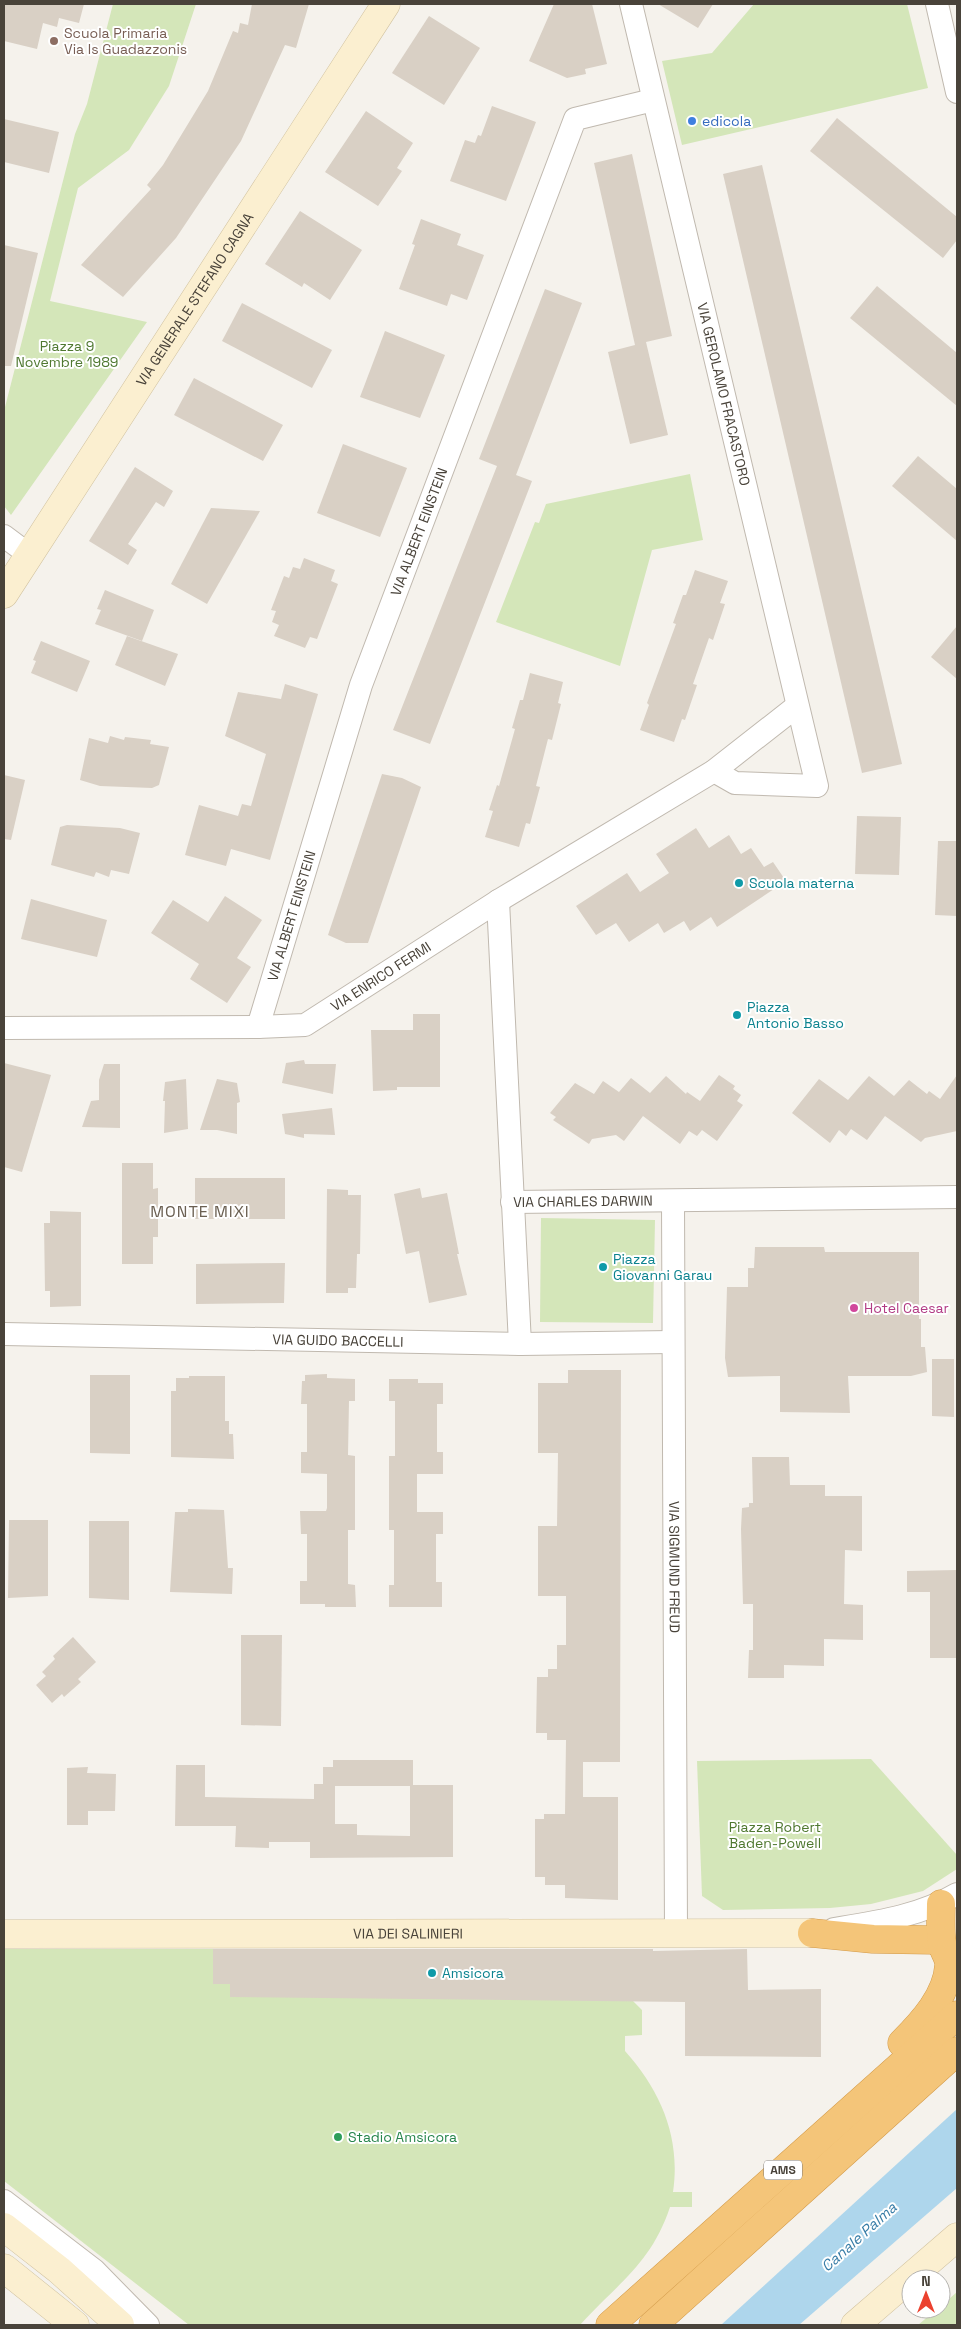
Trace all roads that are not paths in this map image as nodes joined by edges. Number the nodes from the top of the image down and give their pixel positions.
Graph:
1 (386, 4) edge
2 (630, 4) edge
3 (937, 4) edge
4 (957, 92) edge
5 (653, 100) junction
6 (4, 536) edge
7 (28, 554) junction
8 (4, 594) edge
9 (796, 706) junction
10 (714, 771) junction
11 (498, 901) junction
12 (258, 1027) junction
13 (4, 1028) edge
14 (957, 1197) edge
15 (673, 1201) junction
16 (512, 1202) junction
17 (4, 1334) edge
18 (673, 1342) junction
19 (520, 1344) junction
20 (949, 1899) edge
21 (676, 1932) junction
22 (812, 1933) junction
23 (4, 1934) edge
24 (942, 1944) junction
25 (957, 2015) edge
26 (957, 2051) edge
27 (892, 2074) junction
28 (4, 2201) edge
29 (4, 2227) edge
30 (957, 2237) edge
31 (4, 2268) edge
32 (75, 2325) edge
33 (120, 2325) edge
34 (148, 2325) edge
35 (610, 2325) edge
36 (653, 2325) edge
37 (855, 2325) edge

1 - 7 street, VIA GENERALE STEFANO CAGNA
2 - 5 street, VIA GEROLAMO FRACASTORO
3 - 4 street
5 - 9 street, VIA GEROLAMO FRACASTORO
5 - 12 street, VIA ALBERT EINSTEIN
6 - 7 street
7 - 8 street, VIA GENERALE STEFANO CAGNA
9 - 10 street, VIA ENRICO FERMI
9 - 10 street, VIA GEROLAMO FRACASTORO
10 - 11 street, VIA ENRICO FERMI
11 - 12 street, VIA ENRICO FERMI
11 - 16 street, VIA CHARLES DARWIN
12 - 13 street, VIA ENRICO FERMI
14 - 15 street, VIA CHARLES DARWIN
15 - 16 street, VIA CHARLES DARWIN
15 - 18 street, VIA SIGMUND FREUD
16 - 19 street
17 - 19 street, VIA GUIDO BACCELLI
18 - 19 street, VIA GUIDO BACCELLI
18 - 21 street, VIA SIGMUND FREUD
20 - 22 street
20 - 24 highway
21 - 22 street, VIA DEI SALINIERI
21 - 23 street, VIA DEI SALINIERI
22 - 24 highway
24 - 27 highway
25 - 27 highway, AMS
26 - 36 highway
27 - 35 highway, AMS
28 - 34 street
29 - 33 street
30 - 37 street
31 - 32 street

